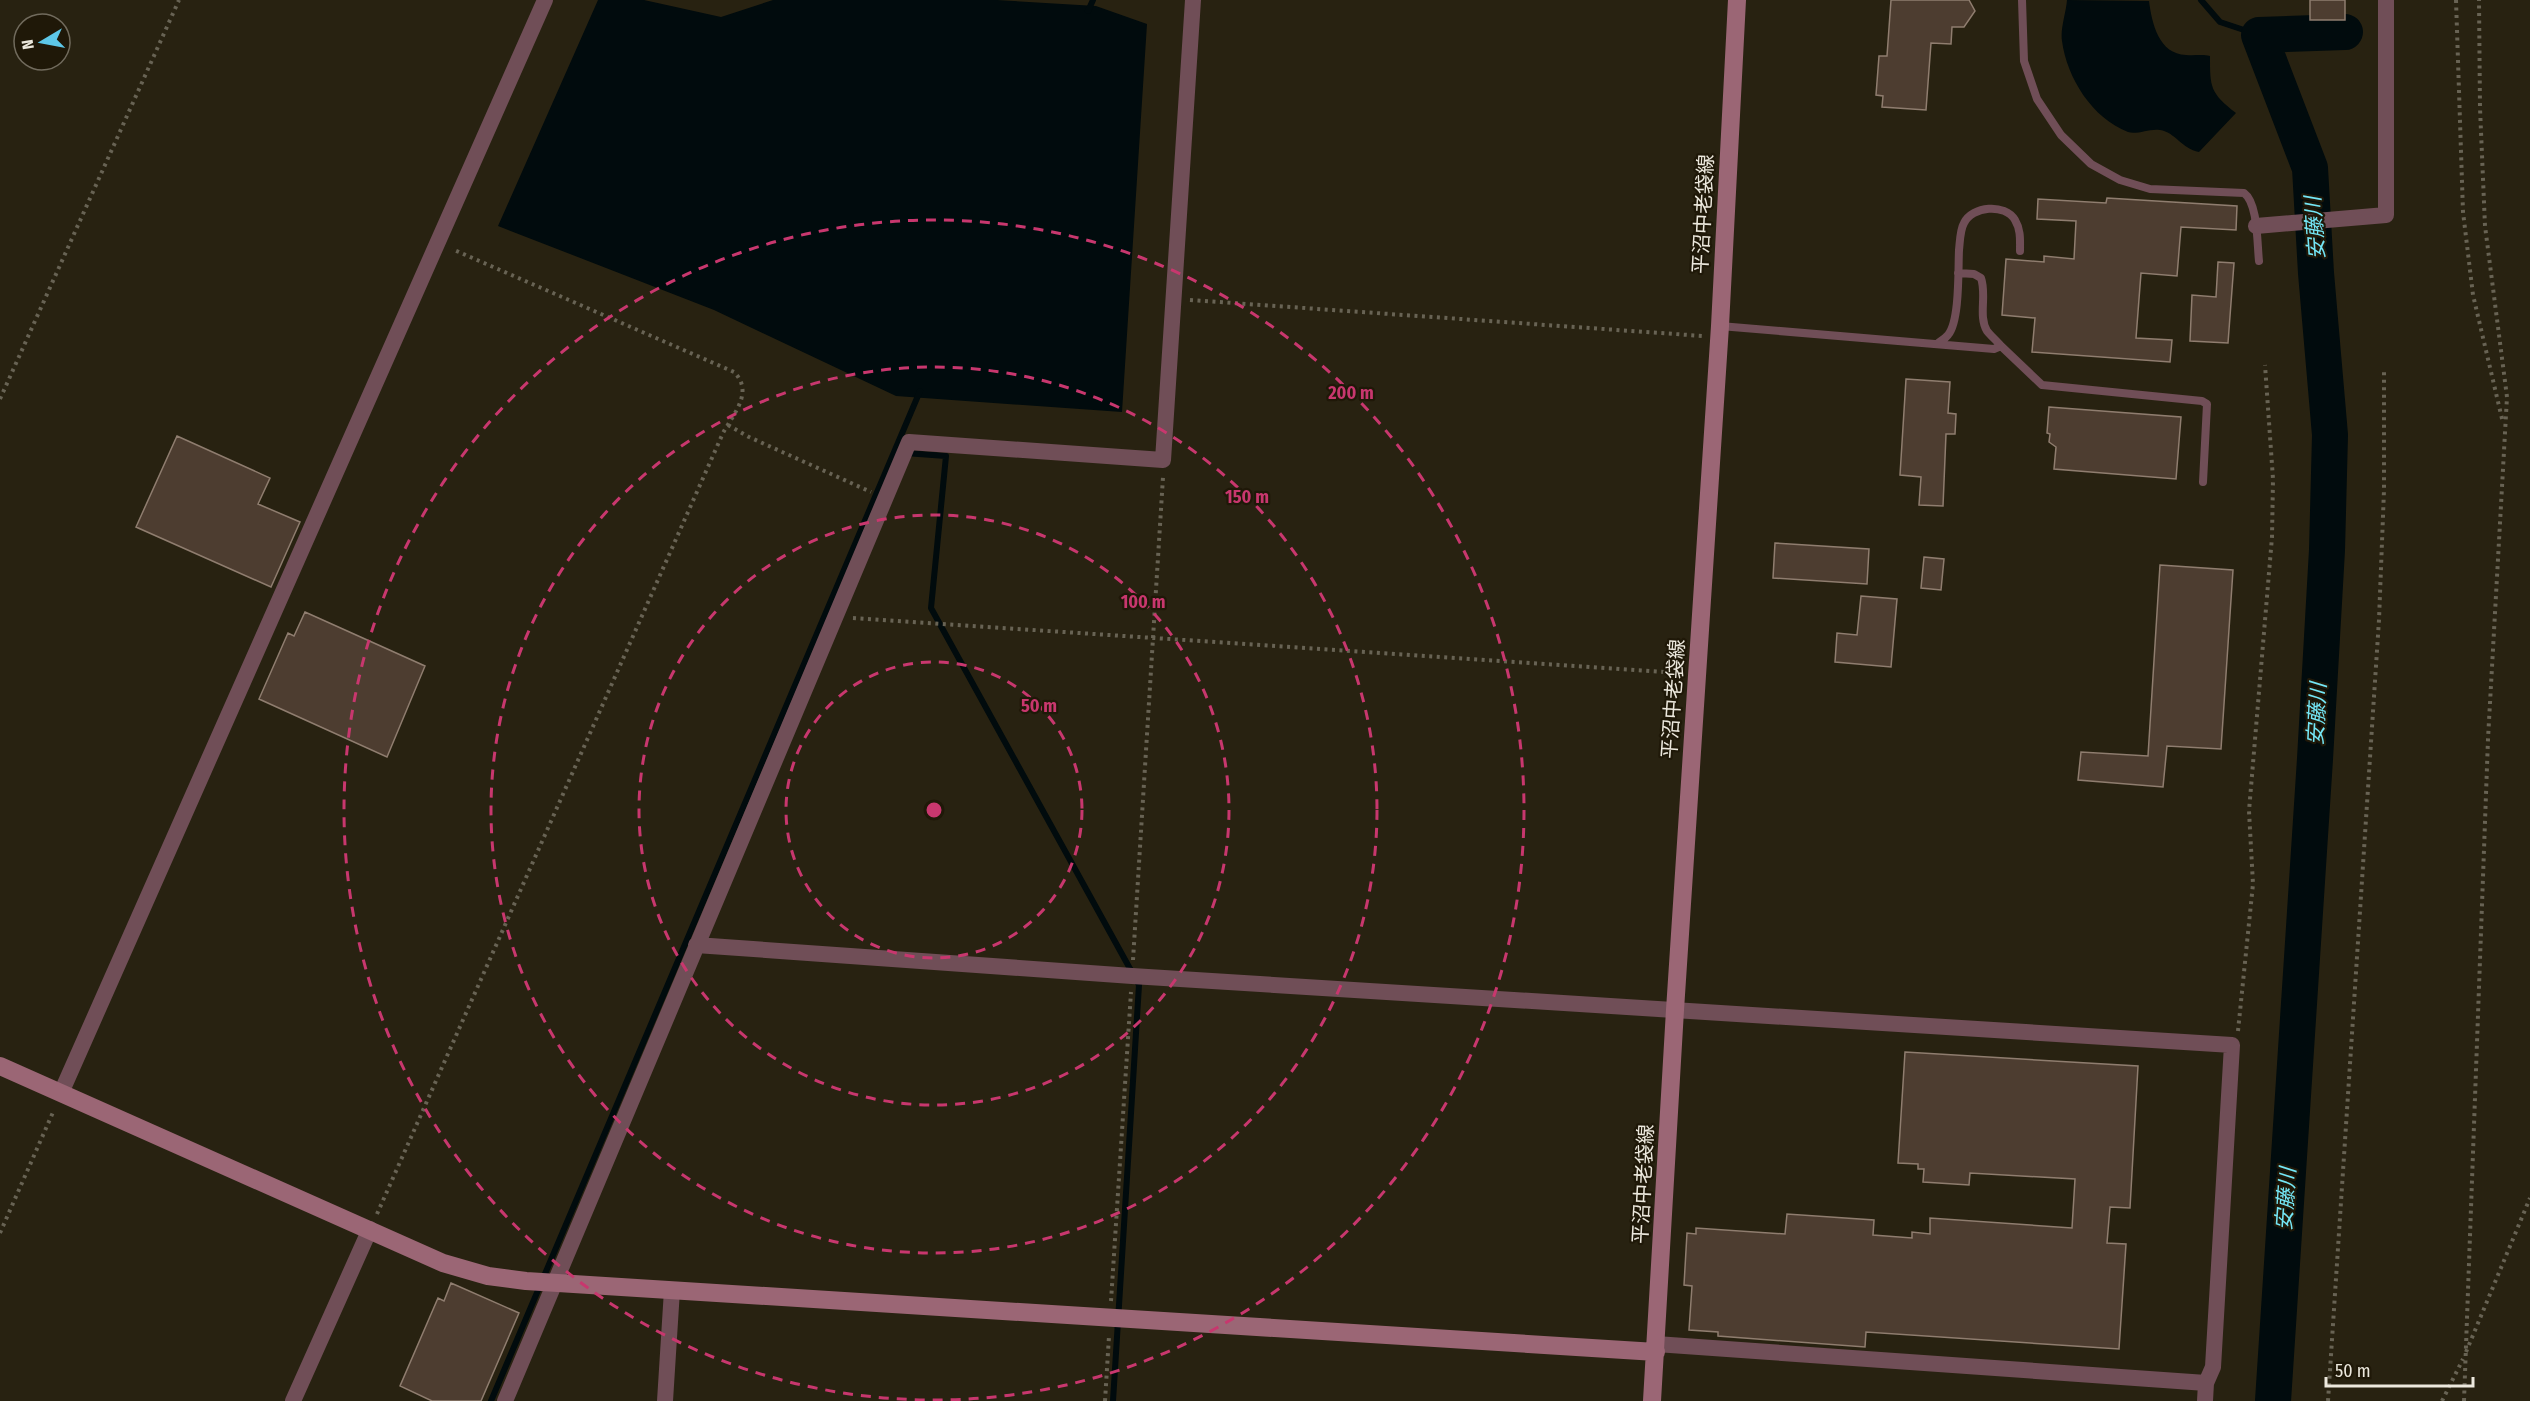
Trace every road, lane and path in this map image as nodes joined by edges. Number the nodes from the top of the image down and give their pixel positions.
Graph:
1 (179, 0) edge
2 (545, 0) edge
3 (1193, 0) edge
4 (1737, 0) edge
5 (2022, 0) edge
6 (2386, 0) edge
7 (2456, 0) edge
8 (2479, 0) edge
9 (2256, 226) junction
10 (438, 242) junction
11 (2020, 251) dead end
12 (2259, 261) dead end
13 (1958, 273) junction
14 (1174, 298) junction
15 (1719, 332) junction
16 (1937, 344) junction
17 (2001, 346) junction
18 (2265, 365) dead end
19 (2384, 370) dead end
20 (0, 399) edge
21 (728, 425) junction
22 (2505, 429) junction
23 (1163, 460) junction
24 (2203, 482) dead end
25 (885, 498) junction
26 (835, 617) junction
27 (1154, 638) junction
28 (1697, 674) junction
29 (696, 945) junction
30 (1132, 976) junction
31 (1675, 1010) junction
32 (2232, 1044) junction
33 (0, 1066) edge
34 (61, 1093) junction
35 (2530, 1198) edge
36 (370, 1229) junction
37 (0, 1233) edge
38 (556, 1283) junction
39 (672, 1290) junction
40 (1110, 1318) junction
41 (1656, 1348) junction
42 (2464, 1356) junction
43 (2206, 1383) junction
44 (293, 1401) edge
45 (505, 1401) edge
46 (665, 1401) edge
47 (1105, 1401) edge
48 (1652, 1401) edge
49 (2205, 1401) edge
50 (2328, 1401) edge
51 (2442, 1401) edge
52 (2464, 1401) edge

1 - 20 path
2 - 10 street
3 - 14 street
4 - 15 street, 平沼中老袋線
5 - 9 lane
6 - 9 street
7 - 22 path
8 - 22 path
9 - 12 lane
10 - 21 path
10 - 34 street
11 - 13 lane
13 - 16 lane
13 - 17 lane
14 - 15 path
14 - 23 street
15 - 16 lane
15 - 28 street, 平沼中老袋線
16 - 17 lane
17 - 24 lane
18 - 32 path
19 - 50 path
21 - 25 path
21 - 36 path
22 - 42 path
23 - 25 street
23 - 27 path
25 - 26 street
26 - 27 path
26 - 29 street
27 - 28 path
27 - 30 path
28 - 31 street, 平沼中老袋線
29 - 30 street
29 - 38 street
30 - 31 street
30 - 40 path
31 - 32 street
31 - 41 street, 平沼中老袋線
32 - 43 street
33 - 34 street
34 - 36 street
34 - 37 path
35 - 42 path
36 - 38 street
36 - 44 street
38 - 39 street
38 - 45 street
39 - 40 street
39 - 46 street
40 - 41 street
40 - 47 path
41 - 43 street
41 - 48 street, 平沼中老袋線
42 - 51 path
42 - 52 path
43 - 49 street

